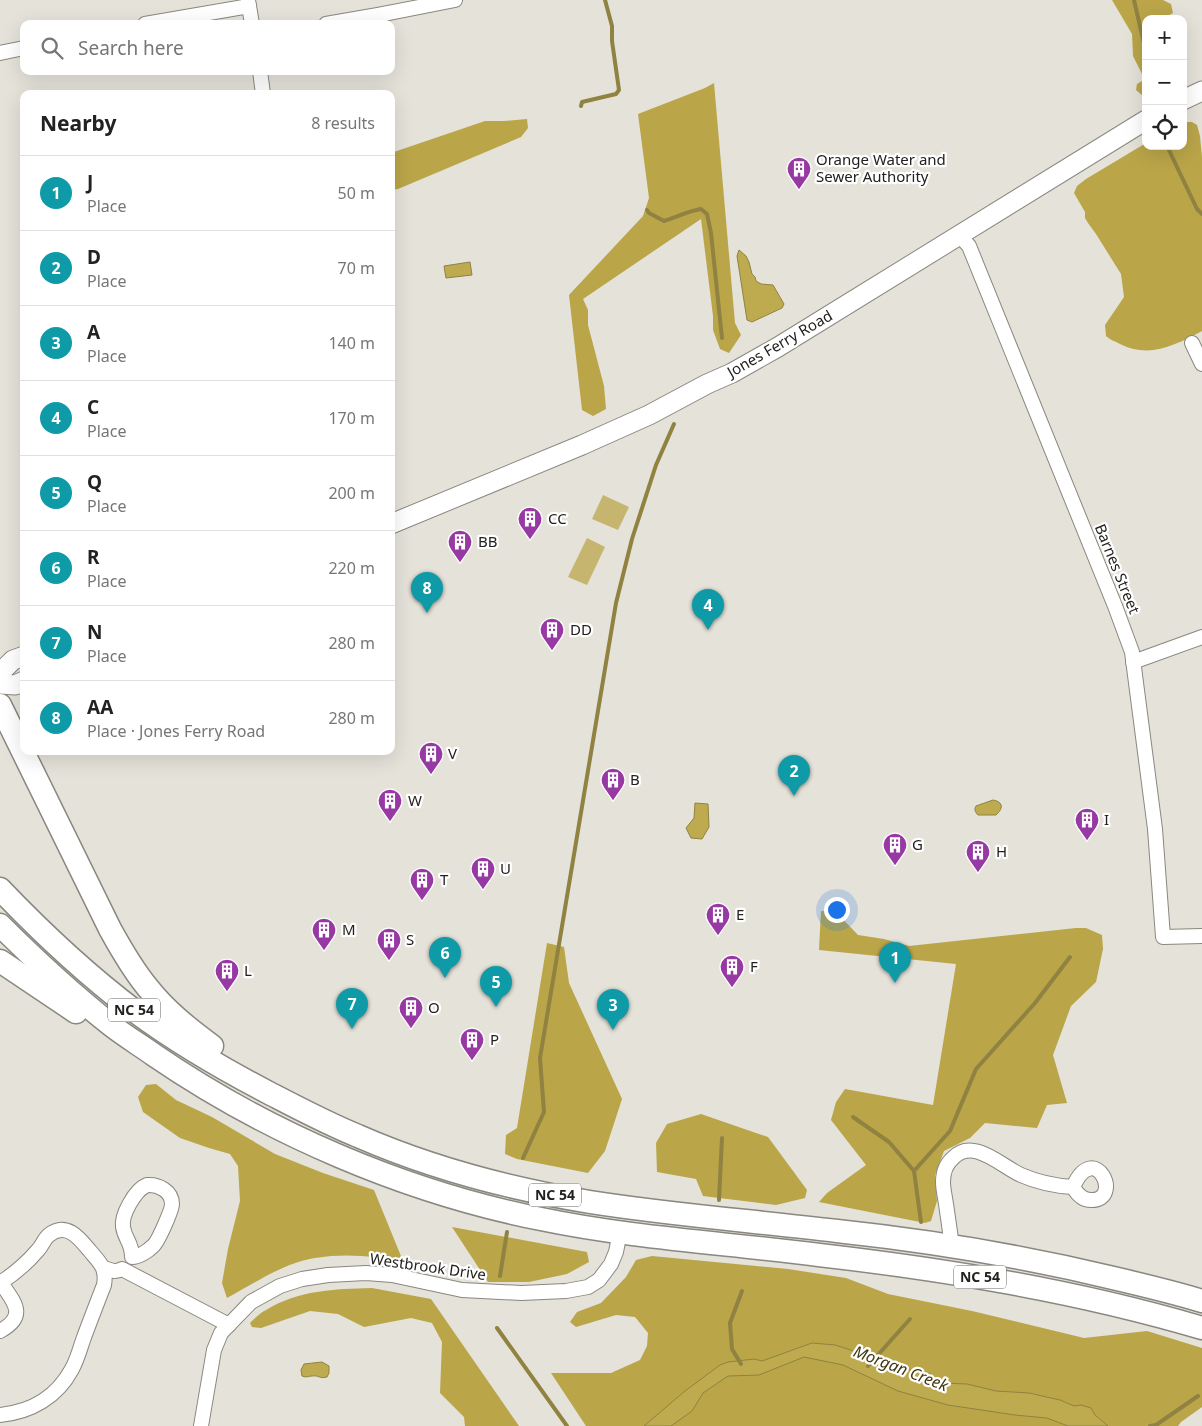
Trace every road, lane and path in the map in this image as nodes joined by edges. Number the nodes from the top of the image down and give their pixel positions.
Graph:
1 (455, 0) edge
2 (248, 3) edge
3 (165, 20) edge
4 (251, 20) edge
5 (349, 20) edge
6 (20, 49) edge
7 (0, 53) edge
8 (261, 75) edge
9 (262, 90) edge
10 (1202, 91) edge
11 (1187, 98) edge
12 (1142, 122) edge
13 (959, 235) junction
14 (1192, 342) dead end
15 (1202, 364) edge
16 (395, 522) edge
17 (1202, 637) edge
18 (20, 657) edge
19 (1133, 662) junction
20 (0, 673) edge
21 (20, 683) edge
22 (0, 684) edge
23 (0, 705) edge
24 (20, 746) edge
25 (25, 755) edge
26 (0, 889) edge
27 (0, 925) edge
28 (1202, 936) edge
29 (0, 961) edge
30 (177, 1070) junction
31 (288, 1103) junction
32 (1073, 1187) dead end
33 (630, 1207) junction
34 (698, 1216) junction
35 (540, 1219) junction
36 (620, 1232) junction
37 (952, 1246) junction
38 (132, 1257) junction
39 (104, 1268) junction
40 (122, 1269) junction
41 (0, 1283) edge
42 (1202, 1301) edge
43 (1119, 1306) junction
44 (1202, 1318) edge
45 (229, 1325) junction
46 (1202, 1328) edge
47 (0, 1331) edge
48 (0, 1415) edge
49 (201, 1426) edge

1 - 5 street
2 - 3 street
2 - 4 street
6 - 7 street
8 - 9 street
10 - 11 main road
12 - 13 main road, Jones Ferry Road
13 - 16 main road, Jones Ferry Road
13 - 19 street, Barnes Street
14 - 15 street
17 - 19 street
18 - 20 main road
19 - 28 street, Barnes Street
21 - 22 main road
23 - 24 highway
25 - 31 highway
26 - 31 highway, NC 54
27 - 30 highway, NC 54
29 - 30 highway
30 - 35 highway, NC 54
31 - 33 highway, NC 54
32 - 37 street
33 - 34 highway, NC 54
33 - 35 highway
34 - 36 highway
34 - 37 highway, NC 54
35 - 36 highway, NC 54
36 - 43 highway, NC 54
36 - 45 street, Westbrook Drive
37 - 42 highway, NC 54
38 - 38 street
38 - 40 street
39 - 40 street
39 - 41 street
39 - 48 street
40 - 45 street
41 - 47 street
43 - 44 highway
43 - 46 highway, NC 54
45 - 49 street, Westbrook Drive

